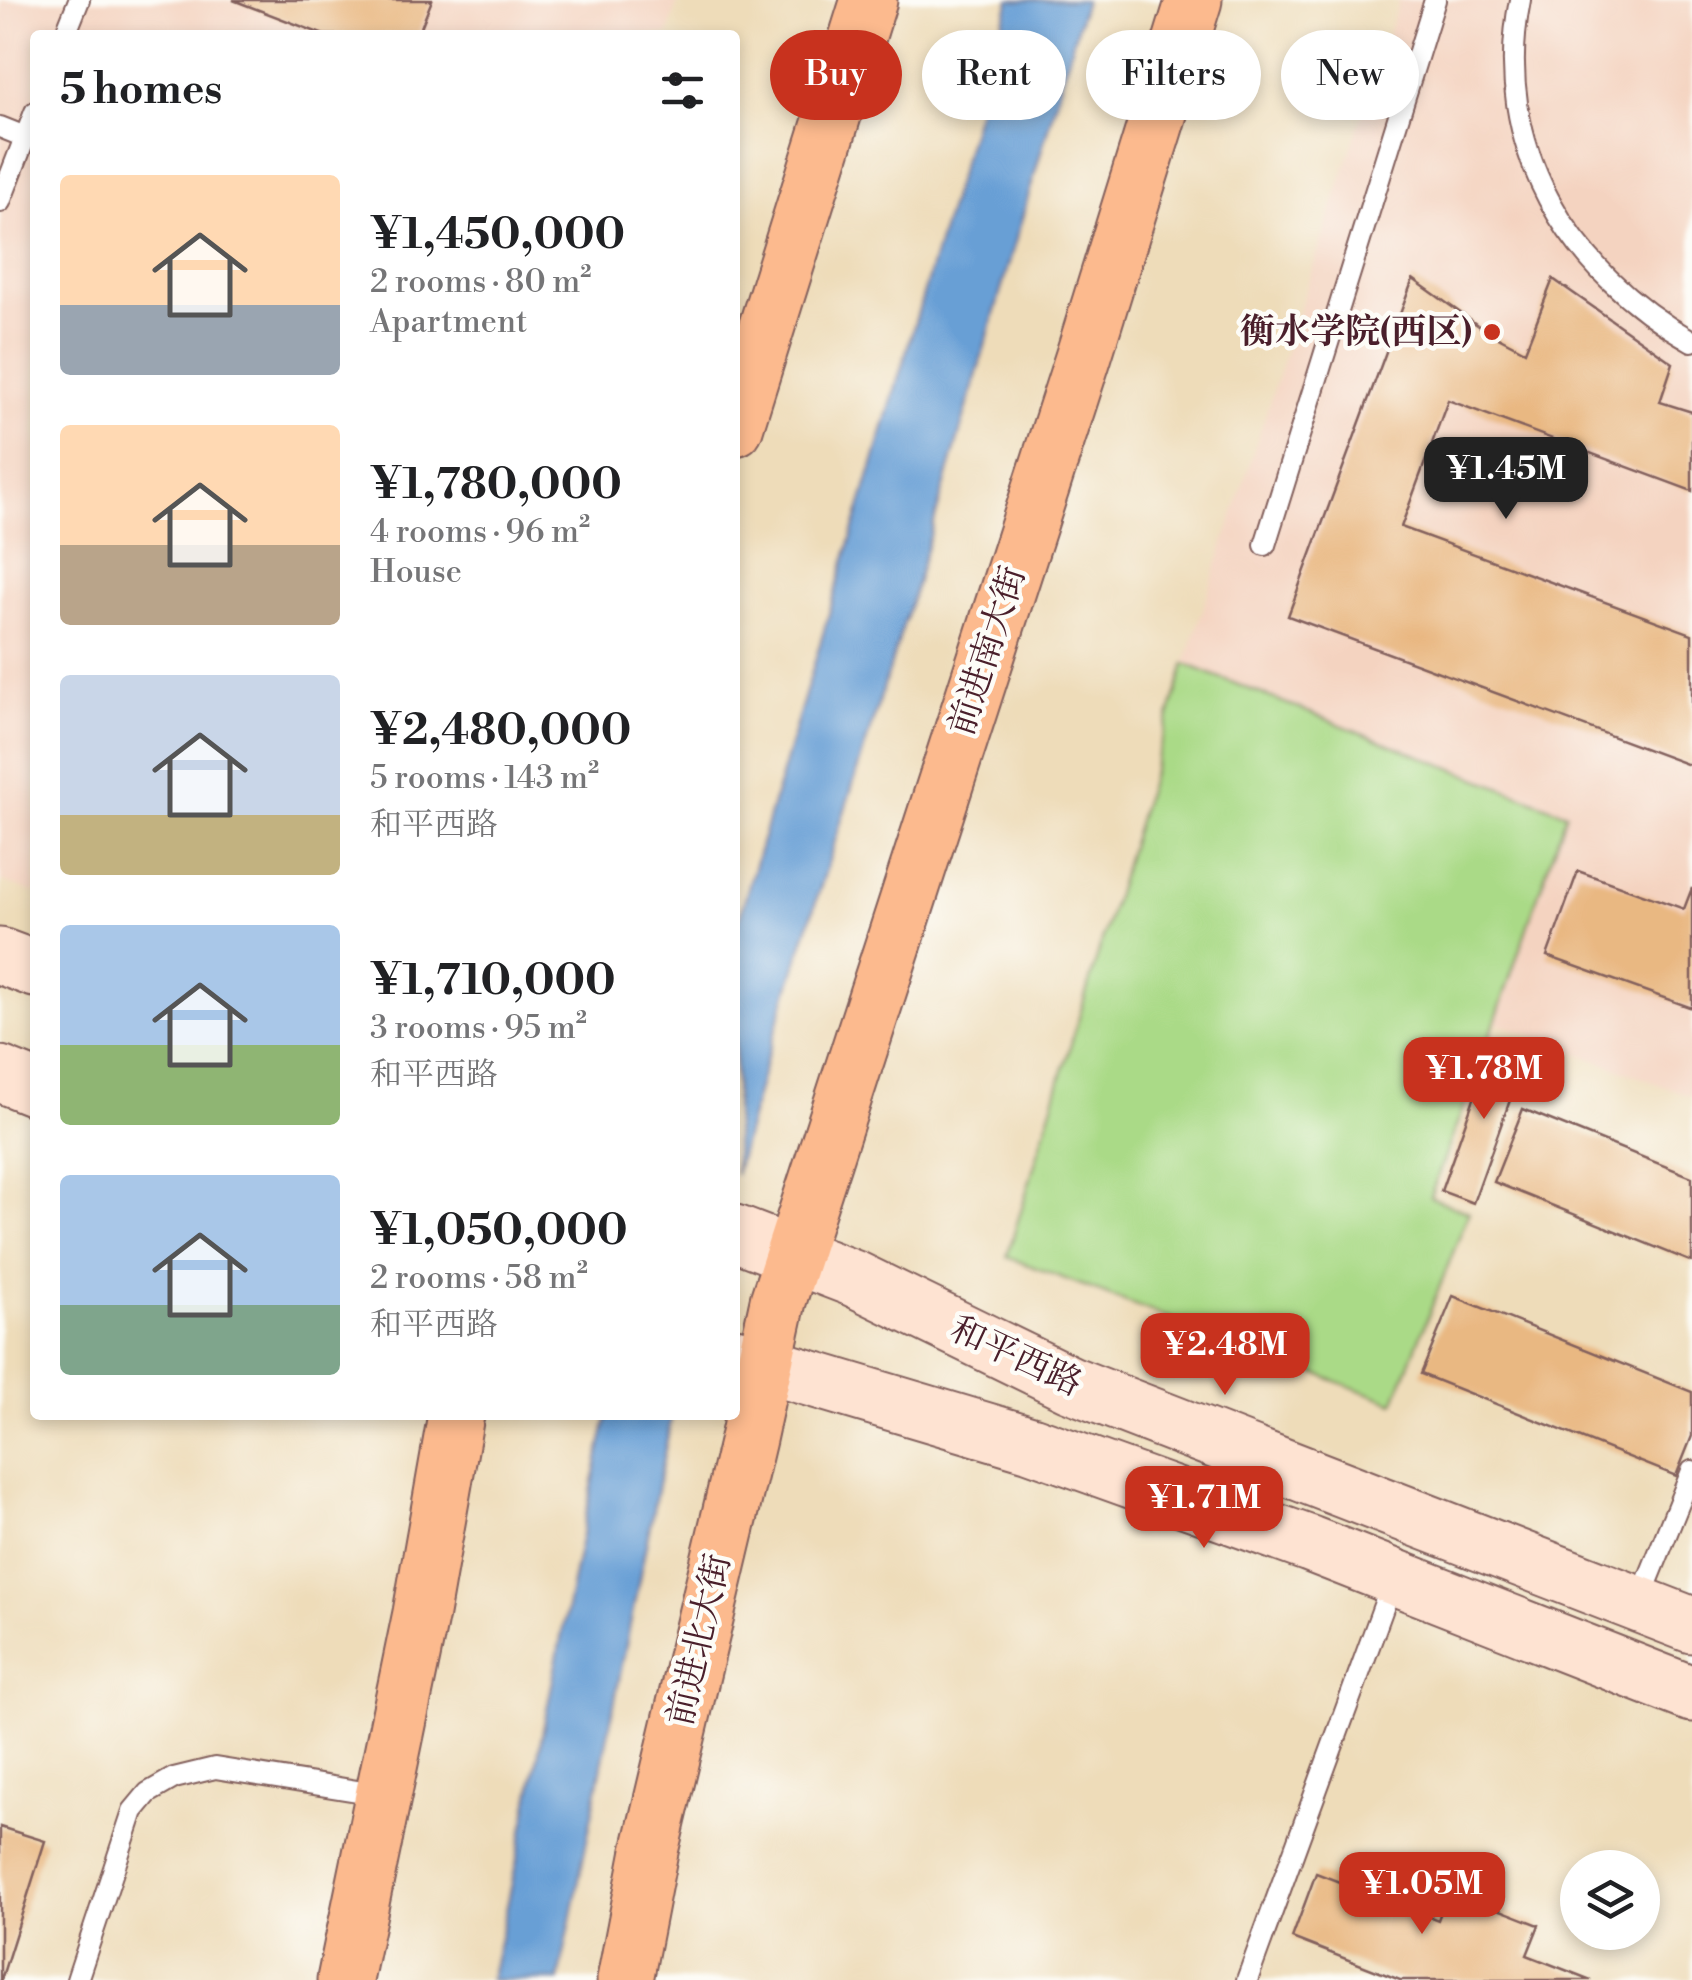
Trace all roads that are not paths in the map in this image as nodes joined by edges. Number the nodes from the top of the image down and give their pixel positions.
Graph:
1 (79, 0) edge
2 (870, 0) edge
3 (1194, 0) edge
4 (1436, 0) edge
5 (1520, 0) edge
6 (67, 30) edge
7 (30, 124) edge
8 (0, 127) edge
9 (25, 137) junction
10 (0, 202) edge
11 (1692, 341) edge
12 (740, 412) edge
13 (1265, 545) dead end
14 (0, 956) edge
15 (30, 967) edge
16 (0, 1074) edge
17 (30, 1086) edge
18 (740, 1238) edge
19 (785, 1278) junction
20 (749, 1360) edge
21 (740, 1405) edge
22 (455, 1420) edge
23 (737, 1420) edge
24 (1692, 1471) edge
25 (1394, 1577) junction
26 (1638, 1604) junction
27 (1692, 1625) edge
28 (1692, 1694) edge
29 (384, 1795) junction
30 (77, 1980) edge
31 (345, 1980) edge
32 (625, 1980) edge
33 (1248, 1980) edge

1 - 6 lane
2 - 12 main road
3 - 19 main road, 前进南大街
4 - 13 lane
5 - 11 lane
7 - 9 lane
8 - 9 lane
9 - 10 lane
14 - 15 main road
16 - 17 main road
18 - 19 main road, 和平西路
19 - 20 main road, 前进北大街
19 - 26 main road, 和平西路
20 - 21 main road, 前进北大街
20 - 25 main road, 和平西路
22 - 29 main road
23 - 32 main road, 前进北大街
24 - 26 lane
25 - 28 main road, 和平西路
25 - 33 lane
26 - 27 main road, 和平西路
29 - 30 lane
29 - 31 main road

